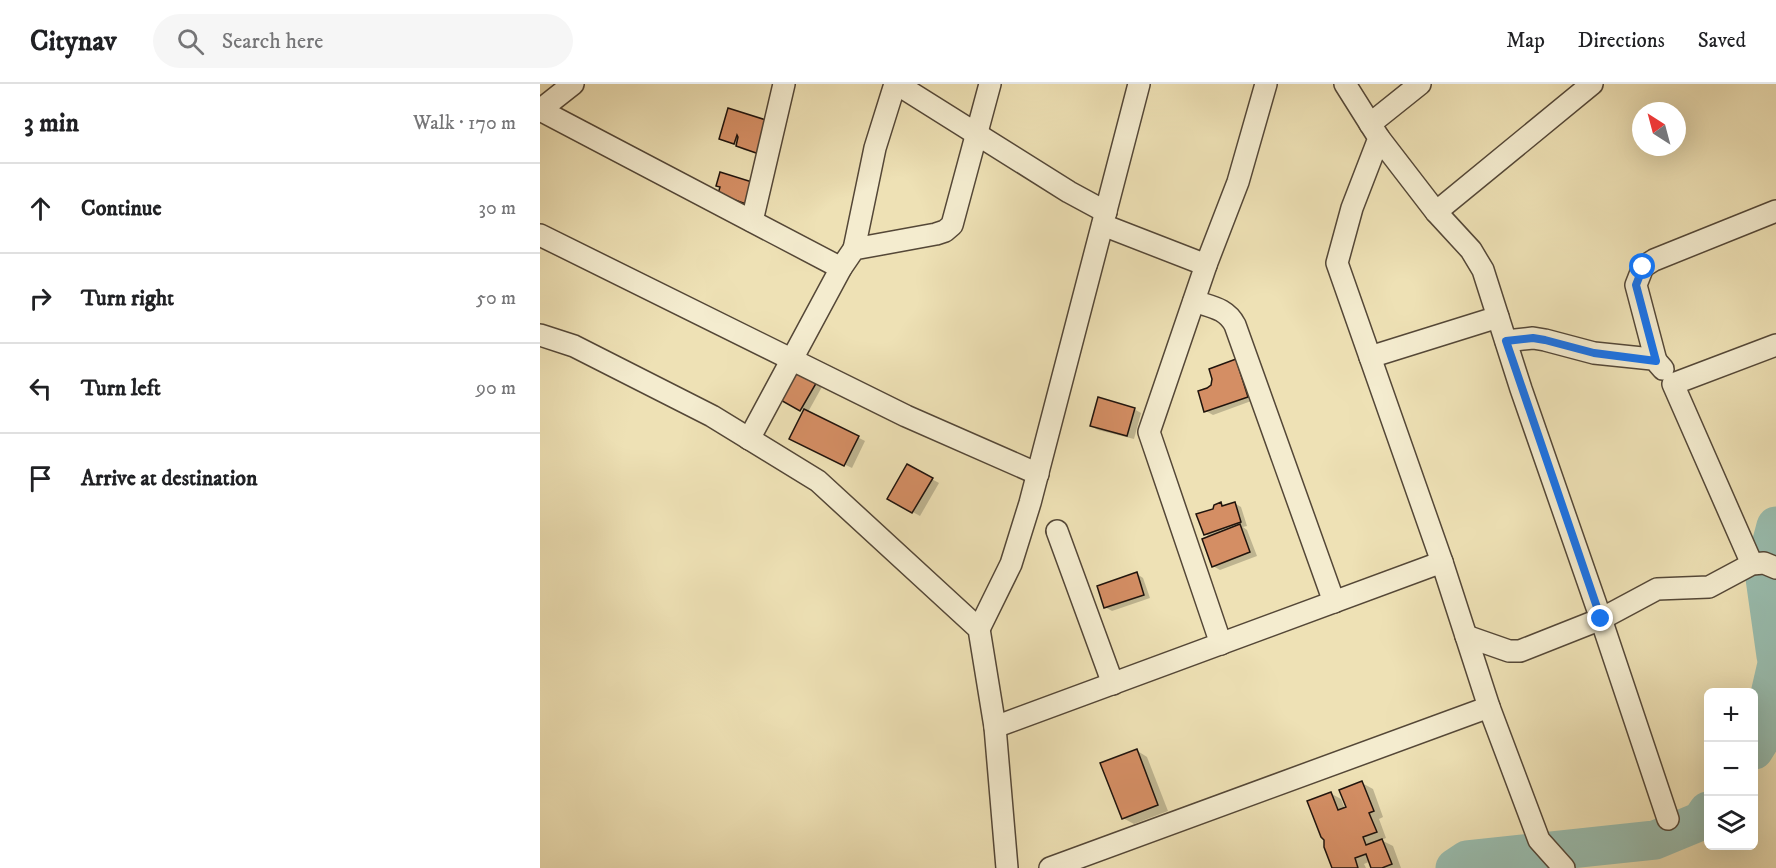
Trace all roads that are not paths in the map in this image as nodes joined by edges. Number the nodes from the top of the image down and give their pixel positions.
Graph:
1 (573, 84) edge
2 (784, 84) edge
3 (896, 84) edge
4 (990, 84) edge
5 (1139, 84) edge
6 (1266, 84) edge
7 (1346, 84) edge
8 (1420, 84) edge
9 (1592, 84) edge
10 (540, 110) edge
11 (1375, 131) junction
12 (976, 135) junction
13 (1776, 211) edge
14 (1436, 212) junction
15 (1104, 218) junction
16 (752, 221) junction
17 (540, 236) edge
18 (854, 249) junction
19 (1206, 266) junction
20 (842, 268) junction
21 (1194, 301) junction
22 (1498, 317) junction
23 (540, 335) edge
24 (1506, 341) junction
25 (1776, 345) edge
26 (1370, 357) junction
27 (793, 360) junction
28 (1656, 361) junction
29 (1673, 384) junction
30 (749, 439) junction
31 (1038, 474) junction
32 (1057, 531) dead end
33 (1442, 562) junction
34 (1764, 565) edge
35 (1334, 602) junction
36 (1601, 619) junction
37 (979, 629) junction
38 (1466, 636) junction
39 (1221, 644) junction
40 (1113, 684) junction
41 (1489, 707) junction
42 (994, 727) junction
43 (1668, 819) dead end
44 (1007, 868) edge
45 (1050, 868) edge
46 (1564, 868) edge

1 - 10 street
2 - 16 street
3 - 12 street
3 - 18 street
4 - 12 street
5 - 15 street
6 - 19 street
7 - 11 street
8 - 11 street
9 - 14 street
10 - 16 street
11 - 14 street
11 - 26 street
12 - 15 street
12 - 18 street
13 - 28 street
14 - 22 street
15 - 19 street
15 - 31 street
16 - 20 street
17 - 27 street
18 - 20 street
19 - 21 street
20 - 27 street
21 - 35 street
21 - 39 street
22 - 24 street
22 - 26 street
23 - 30 street
24 - 28 street
24 - 36 street
25 - 29 street
26 - 33 street
27 - 30 street
27 - 31 street
28 - 29 street
29 - 34 street
30 - 37 street
31 - 37 street
32 - 40 street
33 - 35 street
33 - 38 street
34 - 36 street
35 - 39 street
36 - 38 street
36 - 43 street
37 - 42 street
38 - 41 street
39 - 40 street
40 - 42 street
41 - 45 street
41 - 46 street
42 - 44 street

